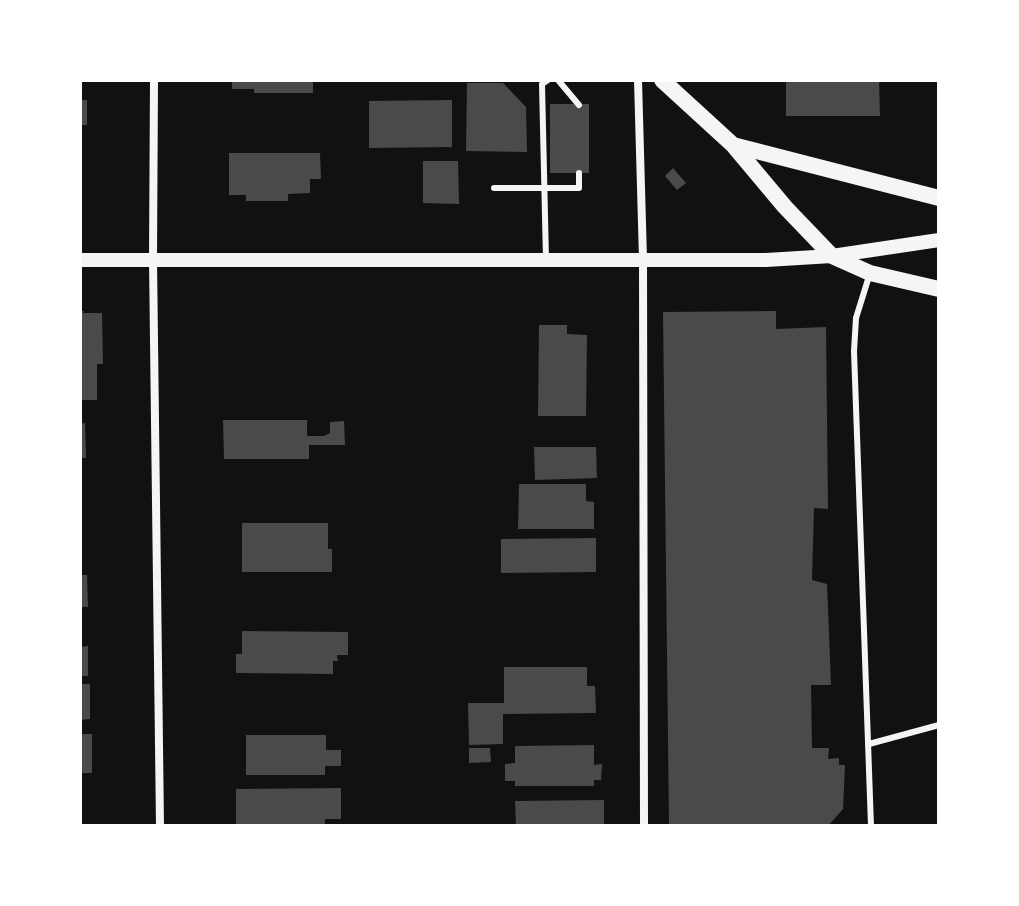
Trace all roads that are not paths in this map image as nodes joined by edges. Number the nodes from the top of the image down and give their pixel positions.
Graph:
1 (154, 80) edge
2 (558, 80) edge
3 (638, 80) edge
4 (662, 80) edge
5 (541, 81) edge
6 (579, 105) dead end
7 (733, 145) junction
8 (579, 173) dead end
9 (494, 188) dead end
10 (544, 189) junction
11 (939, 198) edge
12 (939, 240) edge
13 (832, 256) junction
14 (153, 259) junction
15 (643, 259) junction
16 (80, 260) edge
17 (546, 260) junction
18 (870, 273) junction
19 (939, 289) edge
20 (939, 725) edge
21 (869, 744) junction
22 (160, 826) edge
23 (644, 826) edge
24 (871, 826) edge

1 - 14 street
2 - 6 lane
3 - 15 street
4 - 7 main road
5 - 10 lane
7 - 11 main road
7 - 13 main road
8 - 10 lane
9 - 10 lane
10 - 17 lane
12 - 13 street
13 - 15 street
13 - 18 main road
14 - 16 street
14 - 17 street
14 - 22 street
15 - 17 street
15 - 23 street
18 - 19 main road
18 - 21 lane
20 - 21 lane
21 - 24 lane

